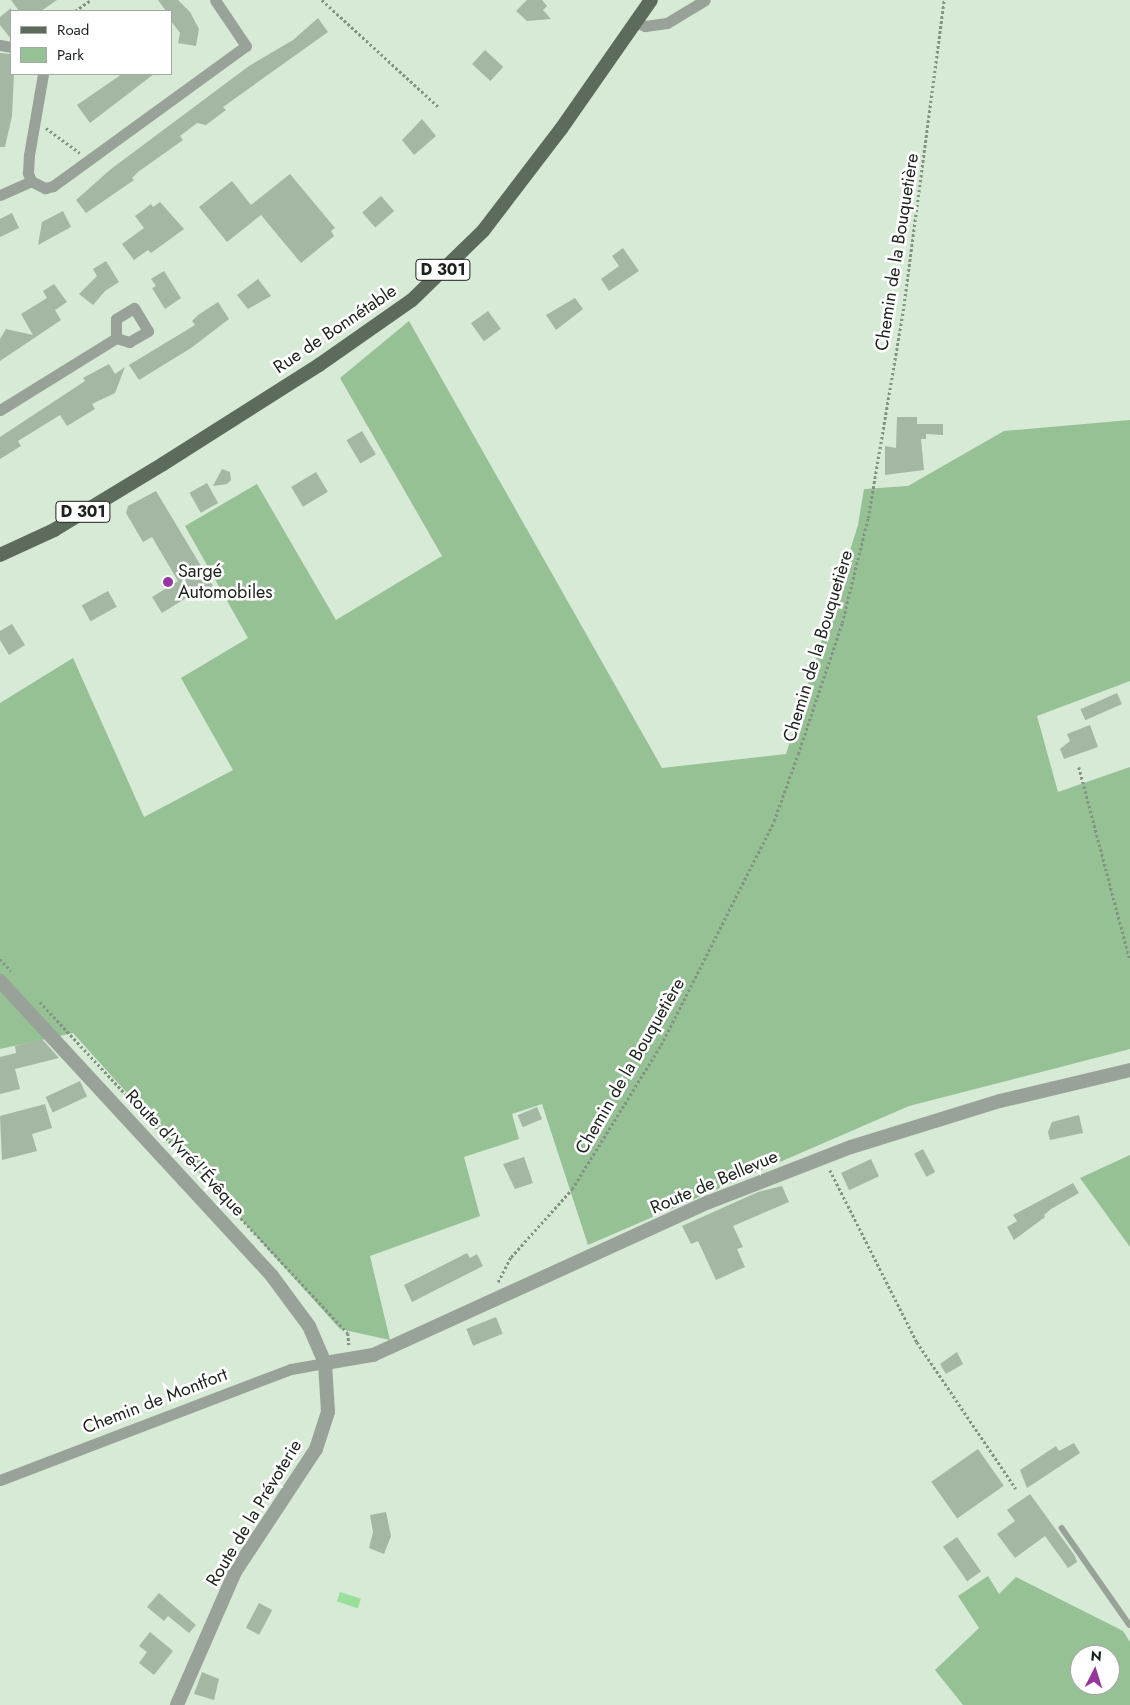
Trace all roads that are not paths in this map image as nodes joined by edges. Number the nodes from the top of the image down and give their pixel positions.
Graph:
1 (215, 0) edge
2 (651, 0) edge
3 (705, 0) edge
4 (638, 23) junction
5 (43, 75) edge
6 (31, 181) junction
7 (0, 195) edge
8 (116, 338) dead end
9 (0, 410) edge
10 (0, 555) edge
11 (0, 981) edge
12 (1130, 1070) edge
13 (326, 1363) junction
14 (0, 1480) edge
15 (1062, 1528) dead end
16 (1130, 1625) edge
17 (178, 1705) edge

1 - 6 street
2 - 4 main road, Rue de Bonnétable / D 301
3 - 4 street
4 - 10 main road, Rue de Bonnétable / D 301
5 - 6 street
6 - 7 street
8 - 9 street
11 - 13 street, Route d'Yvré-l'Évêque
12 - 13 street, Route de Bellevue
13 - 14 street, Chemin de Montfort
13 - 17 street, Route de la Prévoterie
15 - 16 lane

